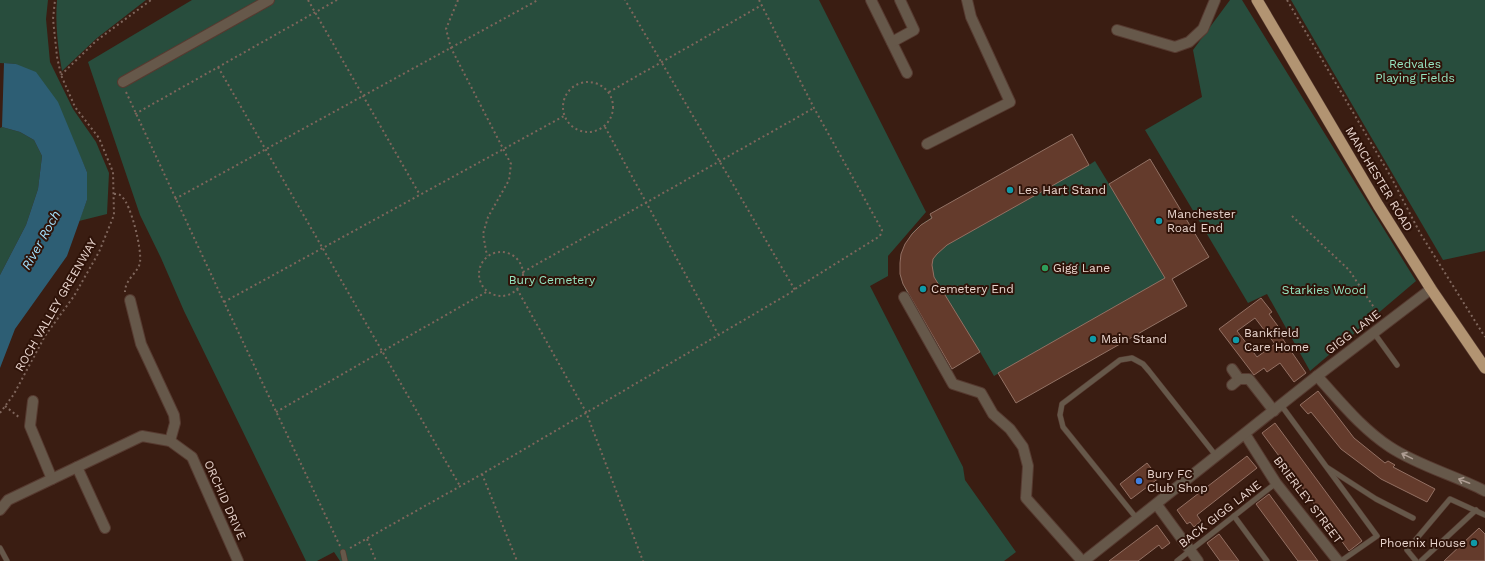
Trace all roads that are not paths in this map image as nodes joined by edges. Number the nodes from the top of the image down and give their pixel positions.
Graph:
1 (269, 0) edge
2 (900, 0) edge
3 (967, 0) edge
4 (1215, 0) edge
5 (1257, 0) edge
6 (875, 1) edge
7 (1117, 30) dead end
8 (892, 42) junction
9 (907, 73) dead end
10 (122, 82) road end
11 (927, 144) dead end
12 (1432, 289) junction
13 (904, 297) dead end
14 (130, 300) road end
15 (1374, 332) junction
16 (1397, 365) dead end
17 (1485, 368) edge
18 (1232, 369) dead end
19 (1317, 376) junction
20 (33, 401) dead end
21 (1278, 408) junction
22 (1245, 434) junction
23 (170, 441) junction
24 (1217, 457) junction
25 (1326, 466) junction
26 (77, 468) junction
27 (52, 479) junction
28 (1276, 483) junction
29 (1485, 491) edge
30 (1157, 505) junction
31 (0, 510) edge
32 (1476, 510) junction
33 (1485, 515) edge
34 (1234, 516) junction
35 (1413, 518) dead end
36 (1138, 520) junction
37 (105, 528) dead end
38 (0, 548) edge
39 (1190, 551) junction
40 (342, 552) road end
41 (7, 561) edge
42 (238, 561) edge
43 (345, 561) edge
44 (1083, 561) edge
45 (1177, 561) edge
46 (1198, 561) edge
47 (1267, 561) edge
48 (1338, 561) edge
49 (1341, 561) edge
50 (1416, 561) edge
51 (1421, 561) edge

1 - 10 street
2 - 8 street
3 - 11 street
4 - 7 street
5 - 12 highway, MANCHESTER ROAD
6 - 8 street
8 - 9 street
12 - 15 street, GIGG LANE
12 - 17 highway, MANCHESTER ROAD
13 - 44 street
14 - 23 street
15 - 16 lane
15 - 19 street, GIGG LANE
18 - 21 street
19 - 21 street, GIGG LANE
29 -> 19 street
20 - 27 street
21 - 22 street, GIGG LANE
21 - 25 lane
22 - 24 street, GIGG LANE
22 - 28 street, BRIERLEY STREET
23 - 26 street, ORCHID DRIVE
23 - 42 street, ORCHID DRIVE
24 - 30 street, GIGG LANE
24 - 36 lane
25 - 35 lane
25 - 49 lane
26 - 27 street, ORCHID DRIVE
26 - 37 street
27 - 31 street, ORCHID DRIVE
28 - 34 lane, BACK GIGG LANE
28 - 48 street, BRIERLEY STREET
30 - 36 street, GIGG LANE
30 - 39 street
32 - 33 lane
32 - 50 lane
32 - 51 lane
34 - 39 lane, BACK GIGG LANE
34 - 47 lane
36 - 44 street, GIGG LANE
38 - 41 lane
39 - 45 lane, BACK GIGG LANE
39 - 46 street
40 - 43 lane

